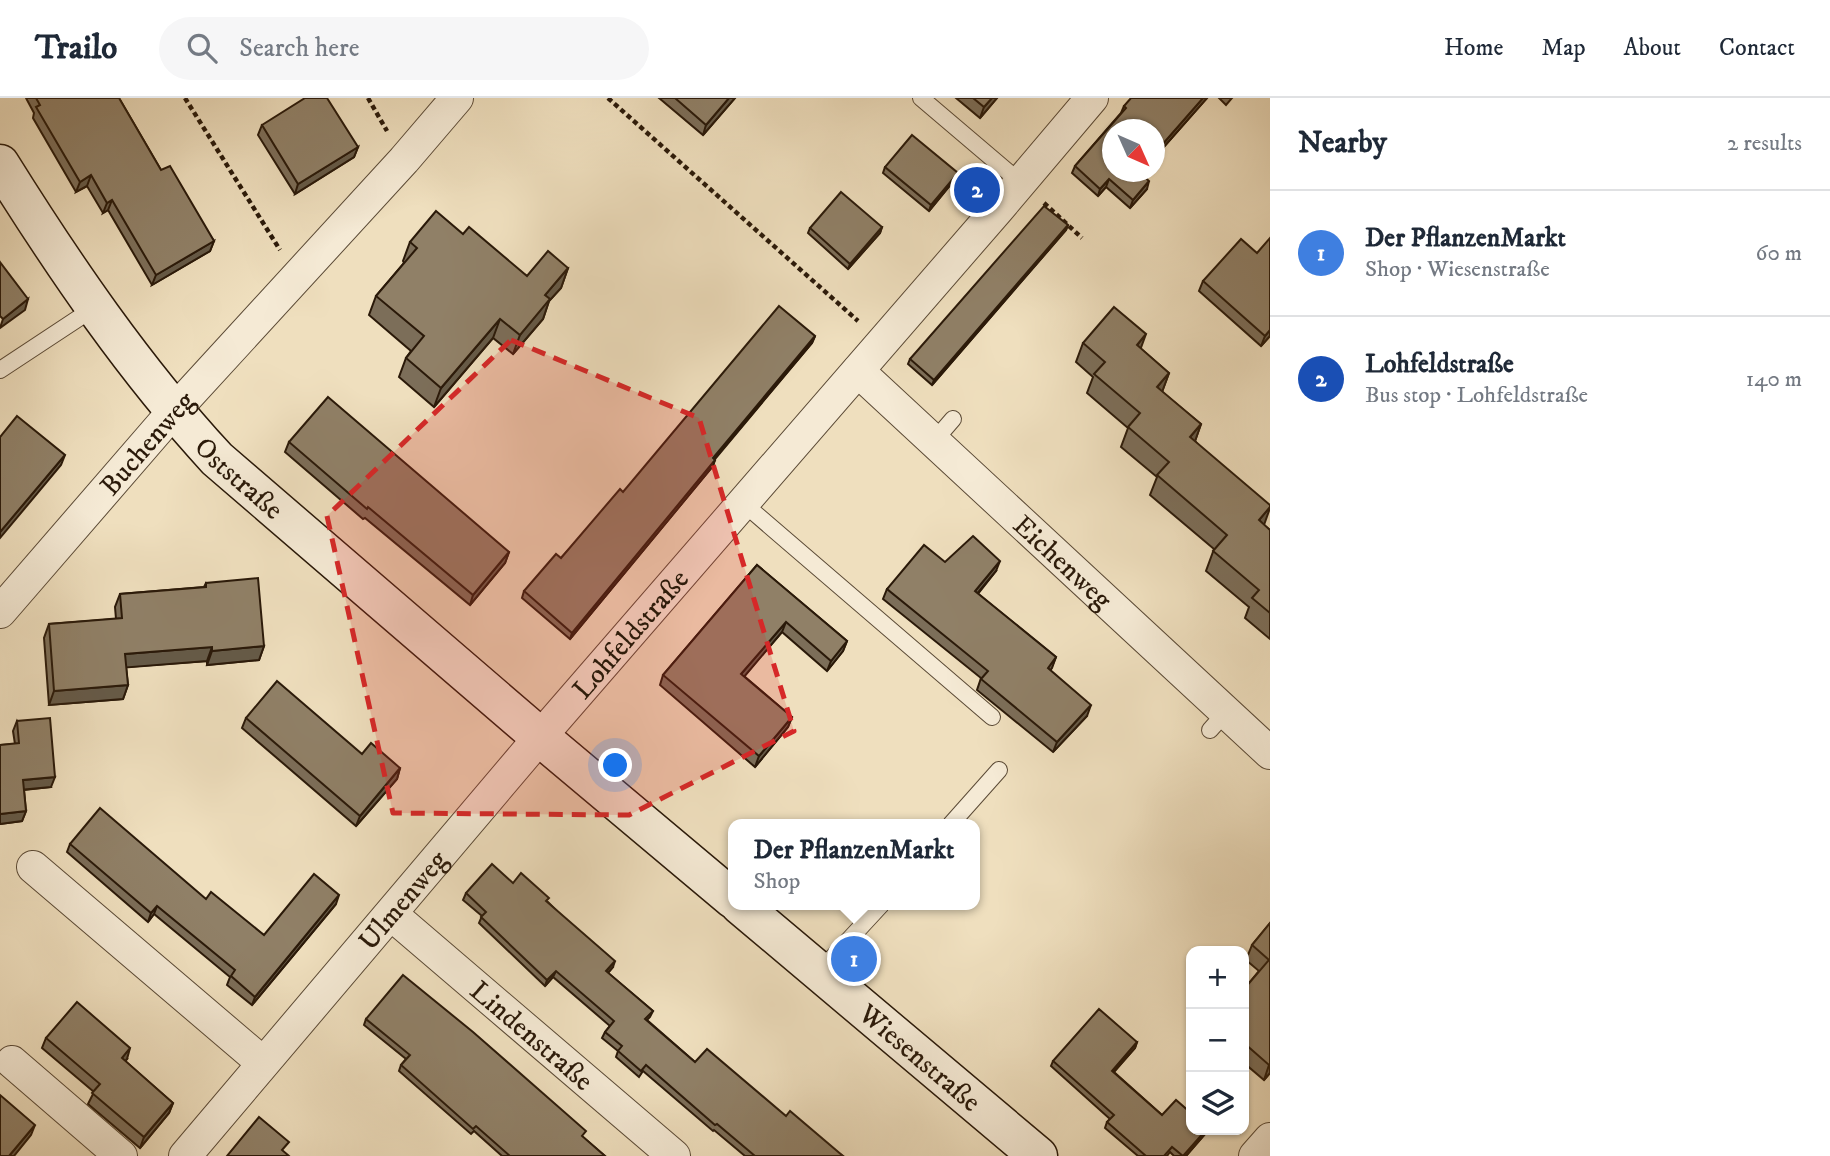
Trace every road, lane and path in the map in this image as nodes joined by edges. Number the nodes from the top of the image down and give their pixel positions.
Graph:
1 (185, 98) edge
2 (457, 98) edge
3 (608, 98) edge
4 (921, 98) edge
5 (1092, 98) edge
6 (0, 164) edge
7 (1021, 183) junction
8 (1082, 238) dead end
9 (297, 277) junction
10 (94, 308) junction
11 (884, 341) junction
12 (0, 370) edge
13 (858, 371) junction
14 (173, 412) junction
15 (743, 502) junction
16 (0, 612) edge
17 (992, 717) dead end
18 (540, 737) junction
19 (1270, 753) edge
20 (999, 770) dead end
21 (955, 819) edge
22 (33, 867) dead end
23 (728, 895) edge
24 (746, 910) edge
25 (876, 910) edge
26 (391, 914) junction
27 (820, 971) junction
28 (12, 1062) dead end
29 (263, 1063) junction
30 (1270, 1139) edge
31 (121, 1156) edge
32 (186, 1156) edge
33 (674, 1156) edge
34 (1038, 1156) edge
35 (1255, 1156) edge

1 - 9 path
2 - 9 street, Buchenweg
3 - 11 path
4 - 7 lane
5 - 7 street, Lohfeldstraße
6 - 10 main road, Oststraße
7 - 8 path
7 - 11 street, Lohfeldstraße
9 - 14 street, Buchenweg
10 - 12 lane
10 - 14 main road, Oststraße
11 - 13 street, Lohfeldstraße
13 - 15 street, Lohfeldstraße
13 - 19 street, Eichenweg
14 - 16 street, Buchenweg
14 - 18 main road, Oststraße
15 - 17 lane
15 - 18 street, Lohfeldstraße
18 - 23 main road
18 - 26 street, Ulmenweg
20 - 21 lane
22 - 29 street
24 - 27 main road, Wiesenstraße
25 - 27 lane
26 - 29 street, Ulmenweg
26 - 33 street, Lindenstraße
27 - 34 main road, Wiesenstraße
28 - 31 street
29 - 32 street, Ulmenweg
30 - 35 street

